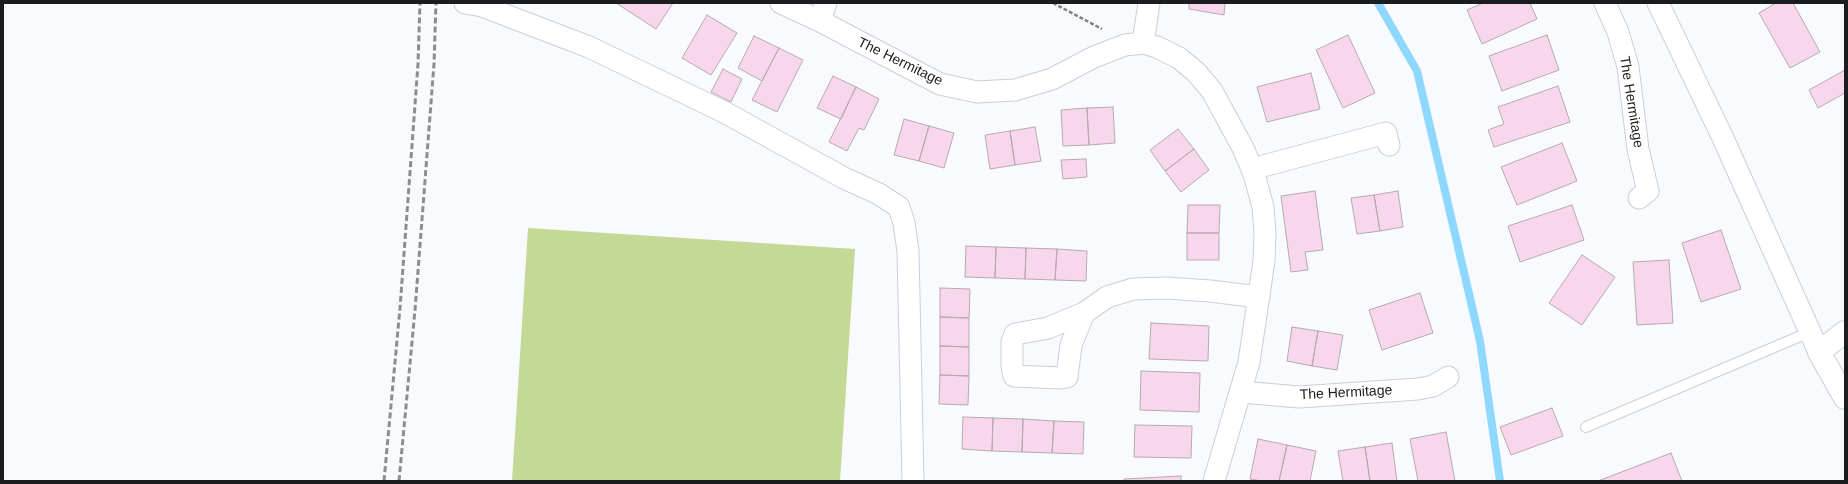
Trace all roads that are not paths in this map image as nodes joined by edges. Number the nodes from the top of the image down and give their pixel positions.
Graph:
1 (780, 3) edge
2 (1149, 3) edge
3 (1605, 3) edge
4 (1658, 3) edge
5 (473, 4) edge
6 (823, 12) edge
7 (1134, 44) junction
8 (1389, 145) dead end
9 (1252, 169) junction
10 (1639, 198) dead end
11 (1259, 297) junction
12 (1084, 313) dead end
13 (1810, 332) junction
14 (1845, 332) edge
15 (1819, 352) junction
16 (1448, 377) dead end
17 (1241, 392) junction
18 (1845, 398) edge
19 (1586, 427) dead end
20 (913, 481) edge
21 (1214, 481) edge

1 - 6 street, The Hermitage
2 - 7 street
3 - 10 street, The Hermitage
4 - 13 street
5 - 20 street
6 - 7 street, The Hermitage
7 - 9 street
8 - 9 street
9 - 11 street
11 - 12 street
11 - 17 street
13 - 15 street
13 - 19 lane
14 - 15 street
15 - 18 street
16 - 17 street, The Hermitage
17 - 21 street

